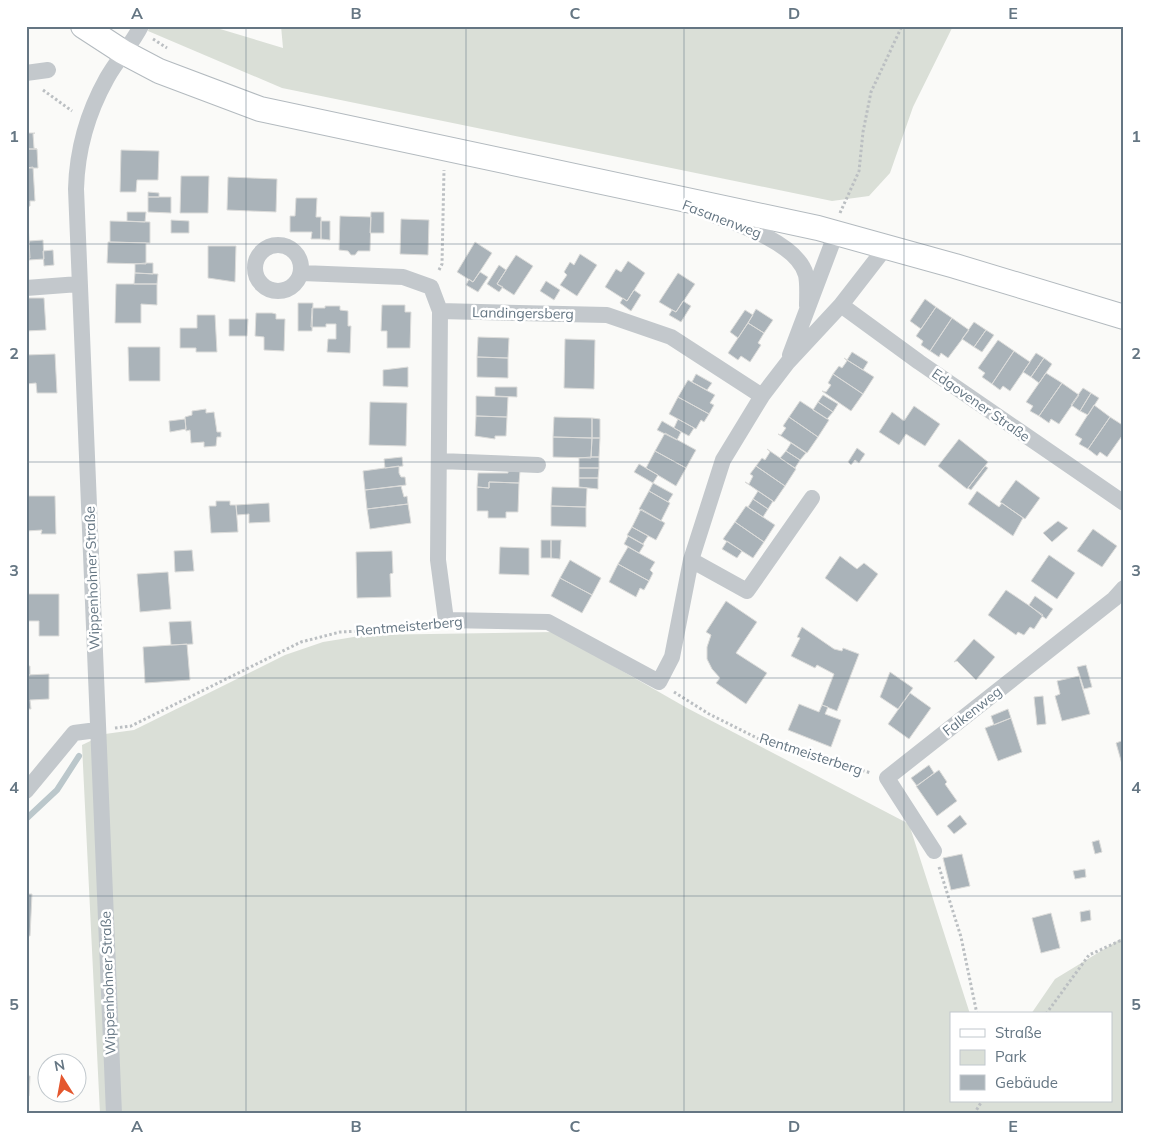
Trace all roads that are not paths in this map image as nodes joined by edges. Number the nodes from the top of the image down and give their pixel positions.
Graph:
1 (83, 26) edge
2 (141, 26) edge
3 (123, 52) junction
4 (48, 70) dead end
5 (26, 72) edge
6 (652, 193) junction
7 (838, 223) junction
8 (886, 247) junction
9 (302, 273) dead end
10 (80, 284) junction
11 (26, 288) edge
12 (841, 304) junction
13 (807, 306) junction
14 (440, 312) junction
15 (1124, 316) edge
16 (788, 362) junction
17 (762, 396) junction
18 (440, 461) junction
19 (538, 465) dead end
20 (812, 498) dead end
21 (1124, 502) edge
22 (691, 560) junction
23 (1124, 588) edge
24 (659, 682) joint
25 (97, 730) junction
26 (26, 791) edge
27 (934, 851) road end
28 (114, 1114) edge

1 - 3 main road
2 - 3 street, Wippenhohner Straße
3 - 6 main road
3 - 10 street, Wippenhohner Straße
4 - 5 street
6 - 7 main road
6 - 13 street, Fasanenweg
7 - 8 main road
7 - 13 street, Fasanenweg
8 - 12 street, Fasanenweg
8 - 15 main road
9 - 14 street
10 - 11 street
10 - 25 street, Wippenhohner Straße
12 - 16 street, Fasanenweg
12 - 21 street, Edgovener Straße
13 - 16 street, Fasanenweg
14 - 17 street, Landingersberg
14 - 18 street
16 - 17 street, Fasanenweg
17 - 22 street, Fasanenweg
18 - 19 street
18 - 24 street, Rentmeisterberg
20 - 22 street
22 - 24 street, Fasanenweg
23 - 27 street, Falkenweg
25 - 26 street
25 - 28 street, Wippenhohner Straße

